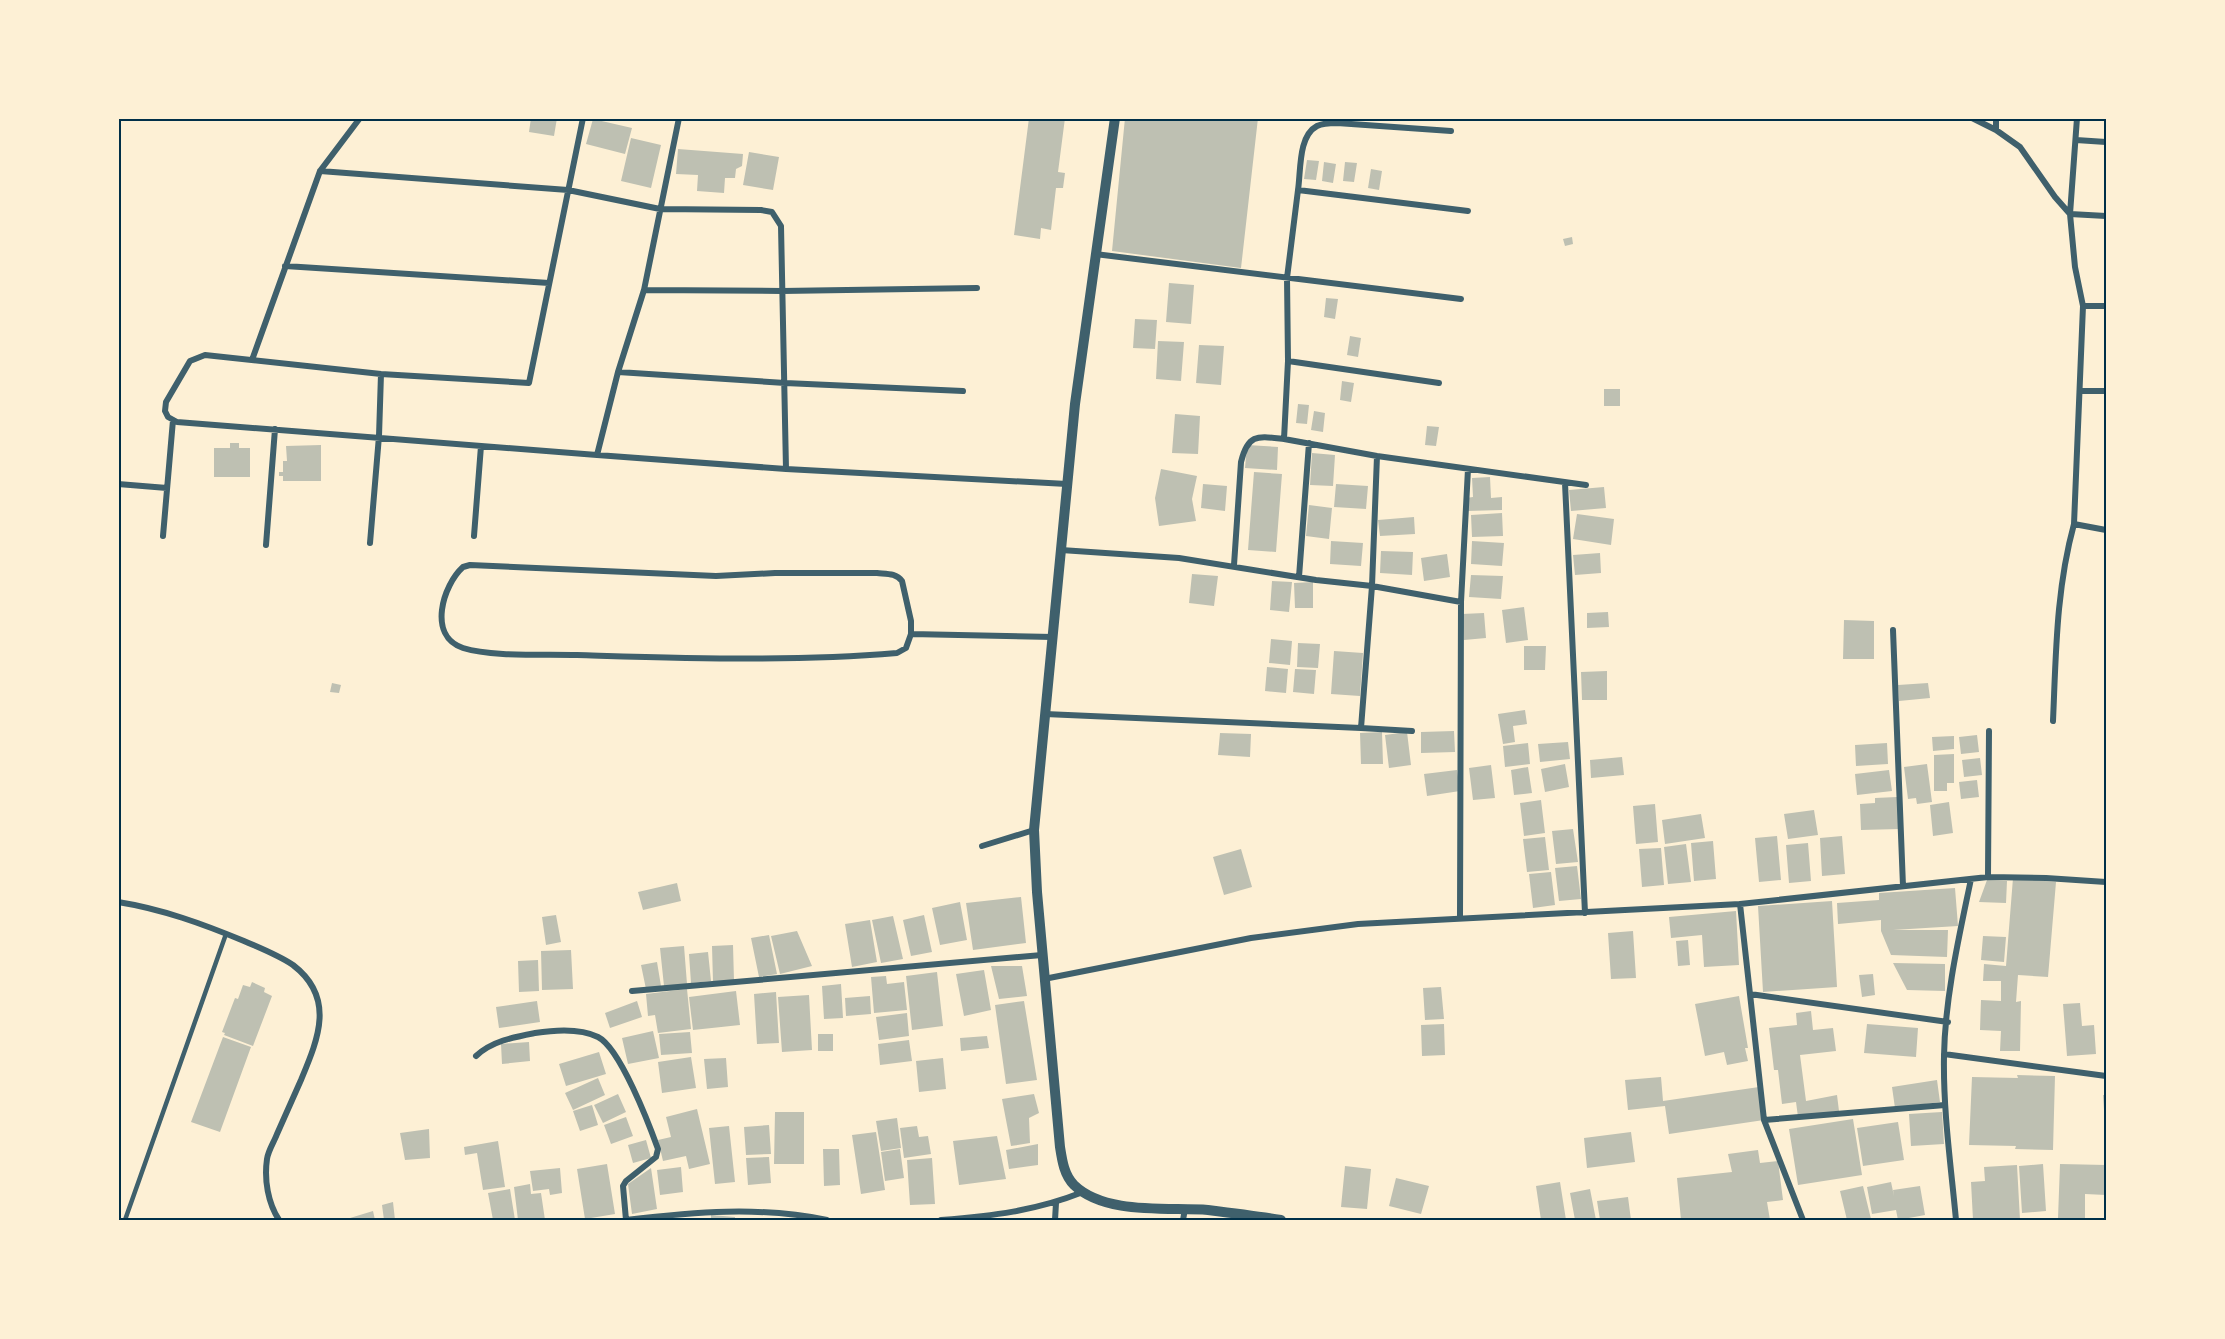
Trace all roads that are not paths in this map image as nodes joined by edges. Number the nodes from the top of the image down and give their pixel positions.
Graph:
1 (360, 118) edge
2 (583, 118) edge
3 (679, 118) edge
4 (1115, 118) edge
5 (1972, 118) edge
6 (1996, 118) edge
7 (2078, 118) edge
8 (1996, 130) junction
9 (1451, 131) dead end
10 (2076, 140) junction
11 (2106, 142) edge
12 (320, 171) junction
13 (568, 189) junction
14 (1298, 190) junction
15 (660, 209) junction
16 (1468, 211) dead end
17 (2070, 214) junction
18 (2106, 216) edge
19 (1095, 254) junction
20 (285, 267) junction
21 (1287, 278) junction
22 (549, 284) junction
23 (977, 288) dead end
24 (644, 290) junction
25 (782, 291) junction
26 (1461, 299) dead end
27 (2083, 306) junction
28 (2106, 306) edge
29 (252, 360) junction
30 (1288, 362) junction
31 (618, 372) junction
32 (381, 374) junction
33 (785, 383) junction
34 (1439, 383) dead end
35 (963, 391) dead end
36 (2080, 391) junction
37 (2106, 391) edge
38 (173, 420) junction
39 (275, 429) junction
40 (379, 436) junction
41 (1284, 439) junction
42 (1309, 443) junction
43 (481, 446) junction
44 (597, 455) junction
45 (1377, 456) junction
46 (786, 469) junction
47 (1468, 469) junction
48 (1565, 483) junction
49 (118, 484) edge
50 (1067, 484) junction
51 (1586, 485) dead end
52 (167, 488) junction
53 (2074, 524) junction
54 (2106, 530) edge
55 (163, 536) dead end
56 (474, 536) dead end
57 (370, 543) dead end
58 (267, 545) dead end
59 (1061, 550) junction
60 (1234, 565) junction
61 (1299, 577) junction
62 (1372, 586) junction
63 (1461, 602) junction
64 (1893, 630) dead end
65 (911, 634) junction
66 (1053, 637) junction
67 (1045, 714) junction
68 (2053, 721) dead end
69 (1361, 728) junction
70 (1412, 730) dead end
71 (1989, 732) dead end
72 (1034, 830) junction
73 (982, 846) dead end
74 (1988, 877) junction
75 (1971, 879) junction
76 (2106, 882) edge
77 (1903, 886) junction
78 (118, 902) edge
79 (1740, 904) junction
80 (1585, 913) junction
81 (1460, 918) junction
82 (226, 934) junction
83 (1042, 955) junction
84 (1044, 979) junction
85 (632, 991) dead end
86 (1750, 994) junction
87 (1948, 1022) junction
88 (1944, 1054) junction
89 (476, 1056) dead end
90 (2106, 1076) edge
91 (1946, 1105) junction
92 (1764, 1120) junction
93 (1083, 1191) junction
94 (1056, 1203) junction
95 (1185, 1209) junction
96 (626, 1220) edge
97 (125, 1221) edge
98 (279, 1221) edge
99 (827, 1221) edge
100 (941, 1221) edge
101 (1055, 1221) edge
102 (1183, 1221) edge
103 (1281, 1221) edge
104 (1803, 1221) edge
105 (1956, 1221) edge

1 - 12 street
2 - 13 street
3 - 15 street
4 - 19 street
5 - 8 street
6 - 8 street
7 - 10 street
8 - 17 street
9 - 14 street
10 - 11 street
10 - 17 street
12 - 13 street
12 - 20 street
13 - 15 street
13 - 22 street
14 - 16 street
14 - 21 street
15 - 24 street
15 - 25 street
17 - 18 street
17 - 27 street
19 - 21 street
19 - 50 street
20 - 22 street
20 - 29 street
21 - 26 street
21 - 30 street
22 - 32 street
23 - 25 street
24 - 25 street
24 - 31 street
25 - 33 street
27 - 28 street
27 - 36 street
29 - 32 street
29 - 38 street
30 - 34 street
30 - 41 street
31 - 33 street
31 - 44 street
32 - 40 street
33 - 35 street
33 - 46 street
36 - 37 street
36 - 53 street
38 - 39 street
38 - 52 street
39 - 40 street
39 - 58 street
40 - 43 street
40 - 57 street
41 - 42 street
41 - 60 street
42 - 45 street
42 - 61 street
43 - 44 street
43 - 56 street
44 - 46 street
45 - 47 street
45 - 62 street
46 - 50 street
47 - 48 street
47 - 63 street
48 - 51 street
48 - 80 street
49 - 52 street
50 - 59 street
52 - 55 street
53 - 54 street
53 - 68 street
59 - 60 street
59 - 66 street
60 - 61 street
61 - 62 street
62 - 63 street
62 - 69 street
63 - 81 street
64 - 77 street
65 - 65 street
65 - 66 street
66 - 67 street
67 - 69 street
67 - 72 street
69 - 70 street
71 - 74 street
72 - 73 street
72 - 83 street
74 - 75 street
74 - 76 street
75 - 77 street
75 - 87 street
77 - 79 street
78 - 82 street
79 - 80 street
79 - 86 street
80 - 81 street
81 - 84 street
82 - 97 lane
82 - 98 street
83 - 84 street
83 - 85 street
84 - 93 street
86 - 87 street
86 - 92 street
87 - 88 street
88 - 90 street
88 - 91 street
89 - 96 street
91 - 92 street
91 - 105 street
92 - 104 street
93 - 94 street
93 - 95 street
94 - 100 street
94 - 101 street
95 - 102 street
95 - 103 street
96 - 99 street

